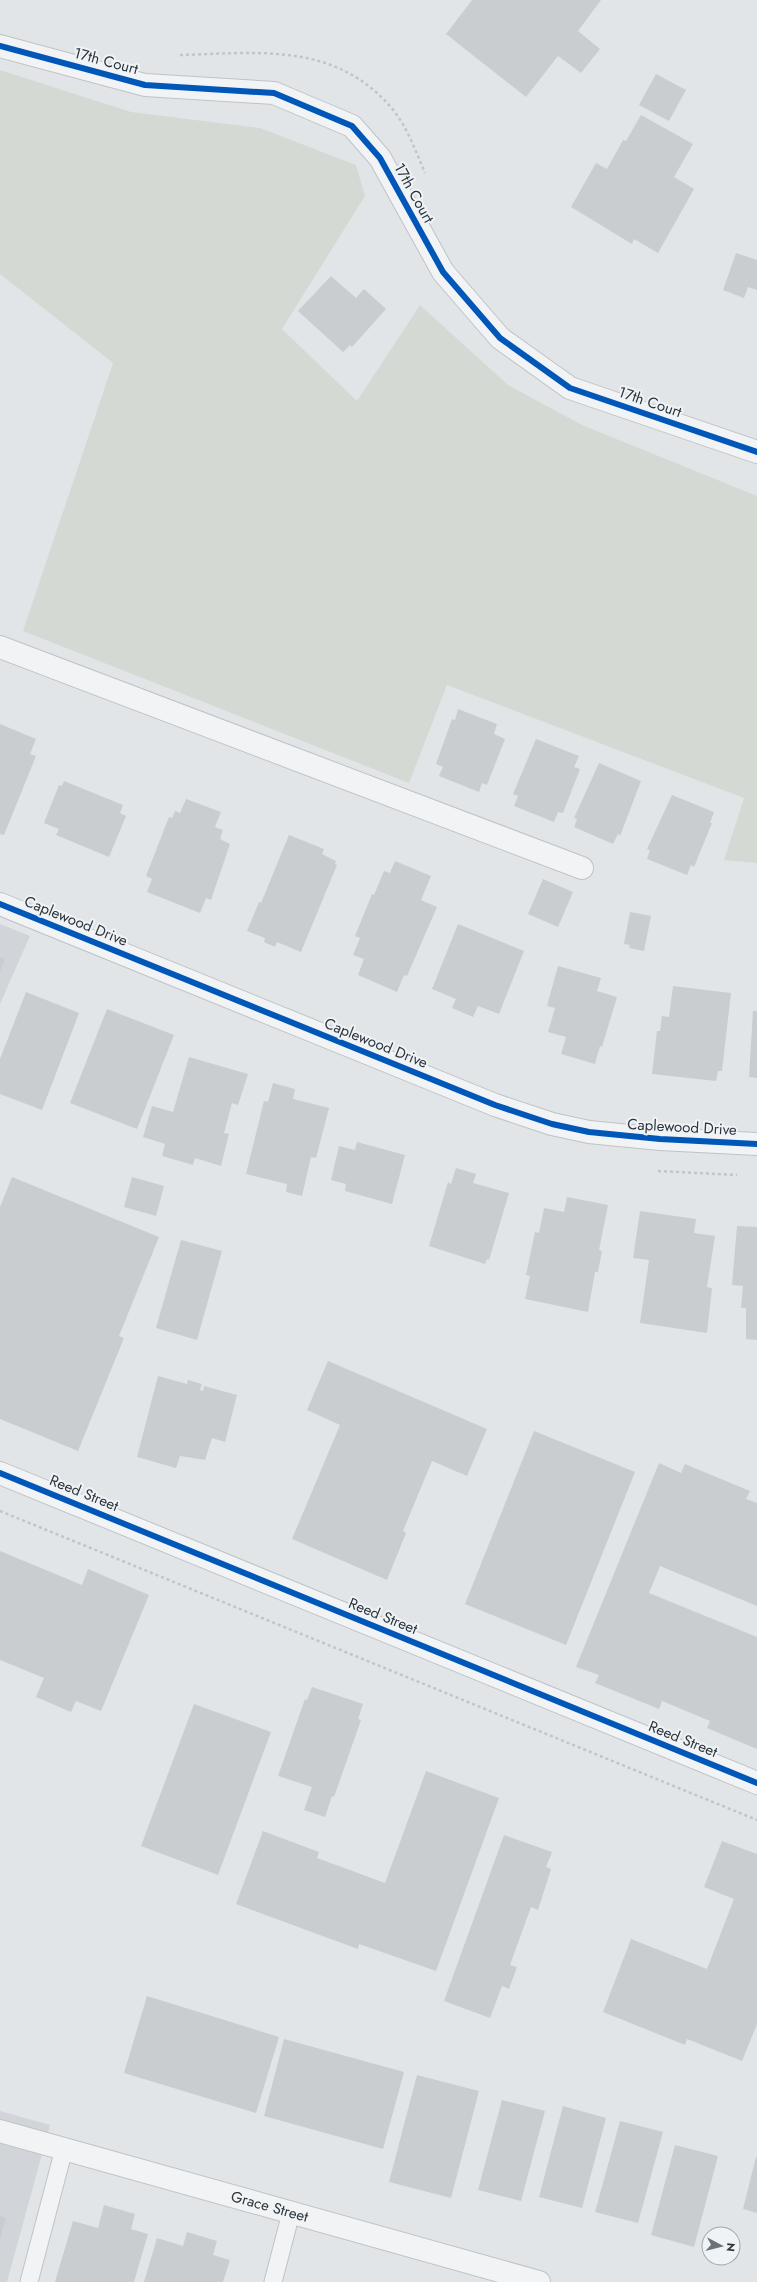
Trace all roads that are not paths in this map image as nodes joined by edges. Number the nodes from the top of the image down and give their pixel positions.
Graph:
1 (0, 46) edge
2 (757, 452) edge
3 (0, 648) edge
4 (582, 868) dead end
5 (0, 904) edge
6 (757, 1144) edge
7 (0, 1473) edge
8 (757, 1783) edge
9 (0, 2131) edge
10 (64, 2149) junction
11 (291, 2213) junction
12 (29, 2282) edge
13 (273, 2282) edge
14 (539, 2282) edge

1 - 2 street, 17th Court
3 - 4 street
5 - 6 street, Caplewood Drive
7 - 8 street, Reed Street
9 - 10 street, Grace Street
10 - 11 street, Grace Street
10 - 12 lane
11 - 13 lane
11 - 14 street, Grace Street

